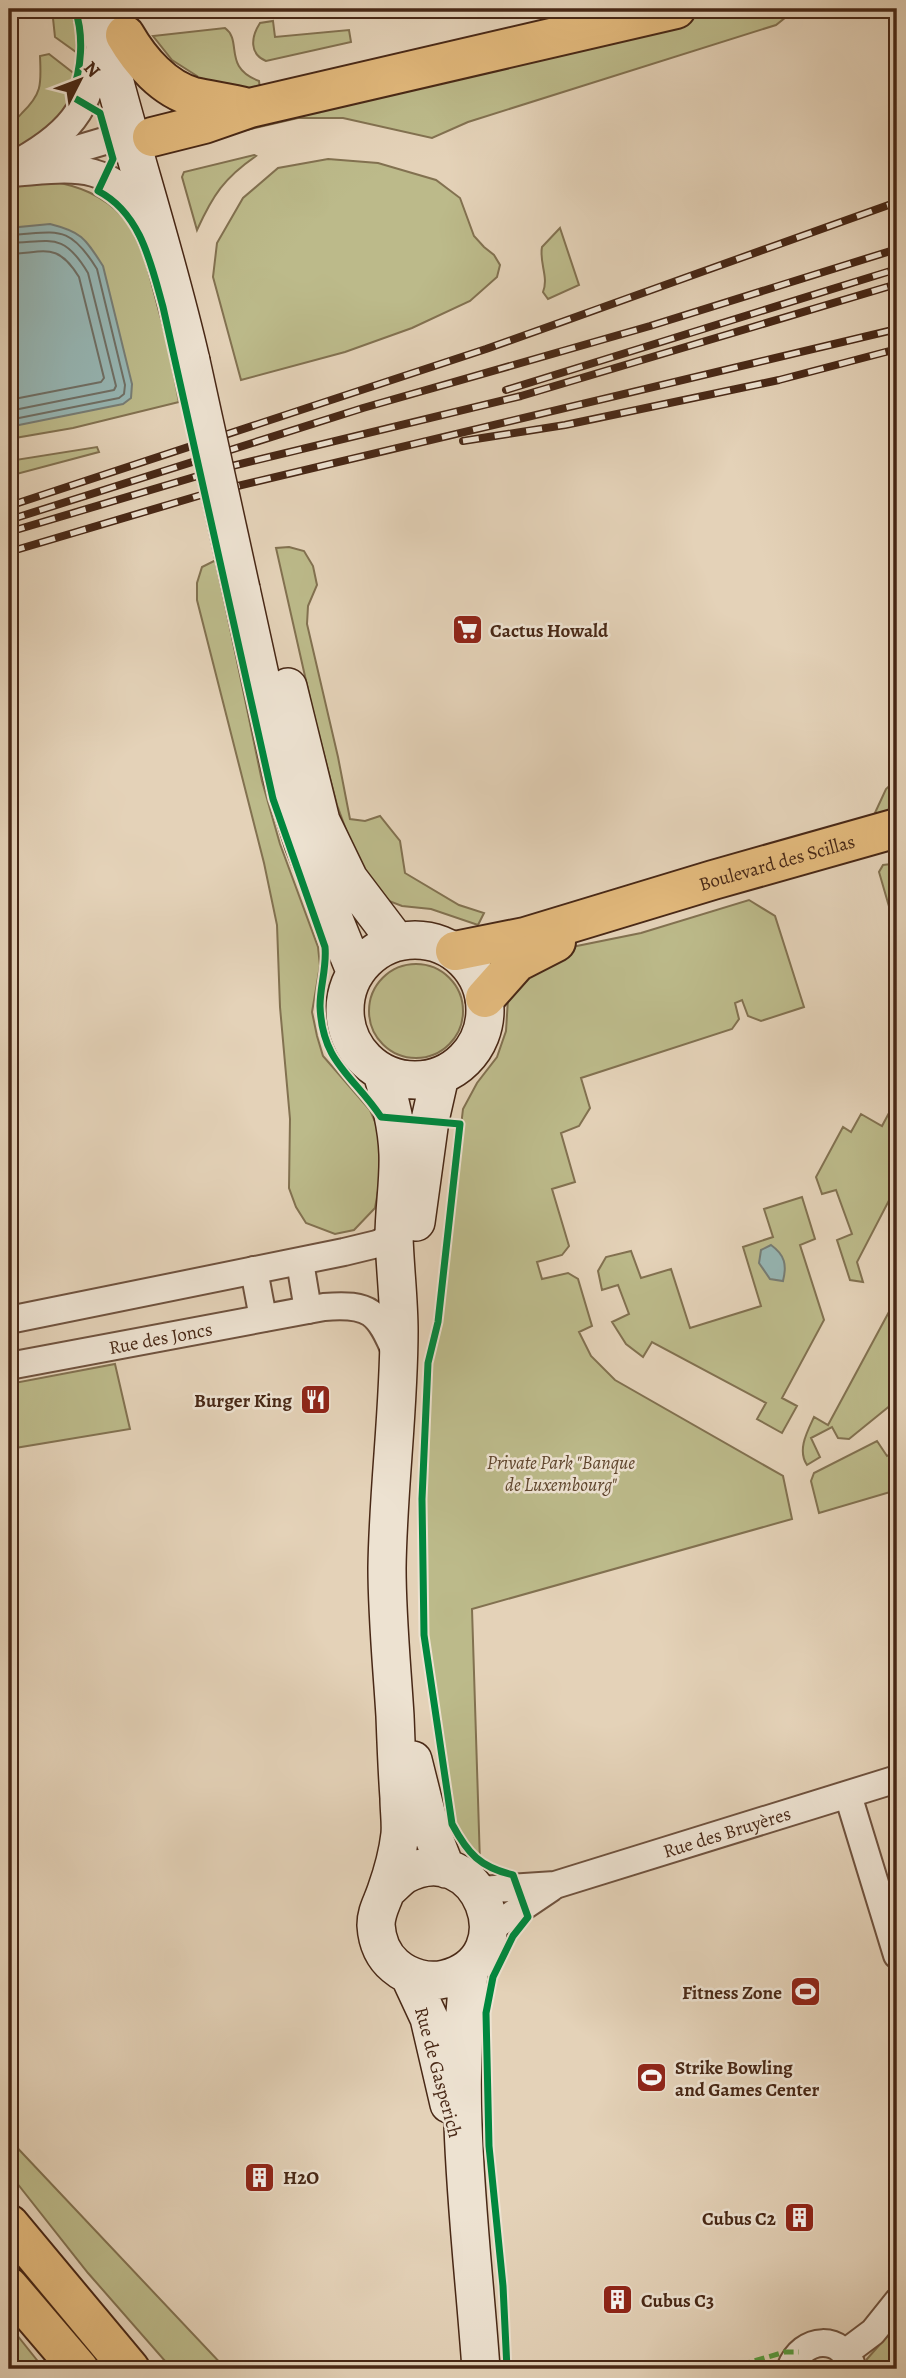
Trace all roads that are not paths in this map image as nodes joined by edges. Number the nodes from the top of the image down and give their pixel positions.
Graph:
1 (676, 9) edge
2 (110, 21) edge
3 (250, 108) junction
4 (140, 135) junction
5 (9, 170) edge
6 (156, 221) junction
7 (202, 359) junction
8 (253, 587) junction
9 (897, 828) edge
10 (657, 898) junction
11 (396, 942) junction
12 (455, 951) junction
13 (355, 971) junction
14 (485, 998) junction
15 (382, 1073) junction
16 (440, 1076) junction
17 (394, 1236) junction
18 (300, 1262) junction
19 (254, 1270) junction
20 (308, 1310) junction
21 (52, 1311) junction
22 (262, 1318) junction
23 (9, 1320) edge
24 (399, 1344) junction
25 (60, 1356) junction
26 (9, 1366) edge
27 (393, 1684) junction
28 (897, 1779) edge
29 (848, 1795) junction
30 (446, 1868) junction
31 (555, 1885) junction
32 (479, 1890) junction
33 (386, 1891) junction
34 (489, 1930) junction
35 (897, 1955) edge
36 (470, 1967) junction
37 (409, 1975) junction
38 (465, 2170) junction
39 (9, 2224) edge
40 (9, 2287) edge
41 (897, 2302) edge
42 (849, 2361) edge
43 (79, 2369) edge
44 (130, 2369) edge
45 (481, 2369) edge
46 (790, 2369) edge

1 - 3 main road
2 - 3 main road
2 - 4 main road
2 - 5 street
3 - 4 main road
4 - 5 street
4 - 6 main road
4 - 7 main road
5 - 6 street
6 - 7 main road
7 - 8 main road
8 - 11 main road
8 - 13 main road
9 - 10 main road, Boulevard des Scillas
10 - 12 main road, Boulevard des Scillas
10 - 14 main road, Boulevard des Scillas
11 - 12 main road
11 - 13 main road
12 - 14 main road
13 - 15 main road
14 - 16 main road
15 - 16 main road
15 - 17 main road
16 - 24 main road
17 - 18 street
17 - 24 main road
18 - 19 street
18 - 20 street
19 - 21 street
19 - 22 street
20 - 22 street, Rue des Joncs
20 - 24 street, Rue des Joncs
21 - 23 street
21 - 25 street
22 - 25 street, Rue des Joncs
24 - 27 main road
25 - 26 street, Rue des Joncs
27 - 30 main road
27 - 33 main road
28 - 29 street, Rue des Bruyères
29 - 31 street, Rue des Bruyères
29 - 35 street
30 - 32 main road
30 - 33 main road
31 - 32 street
31 - 34 street
32 - 34 main road
33 - 37 main road
34 - 36 main road
36 - 37 main road
36 - 38 main road, Rue de Gasperich
37 - 38 main road, Rue de Gasperich
38 - 45 main road, Rue de Gasperich
39 - 44 main road
40 - 43 main road
41 - 42 street
42 - 46 street

